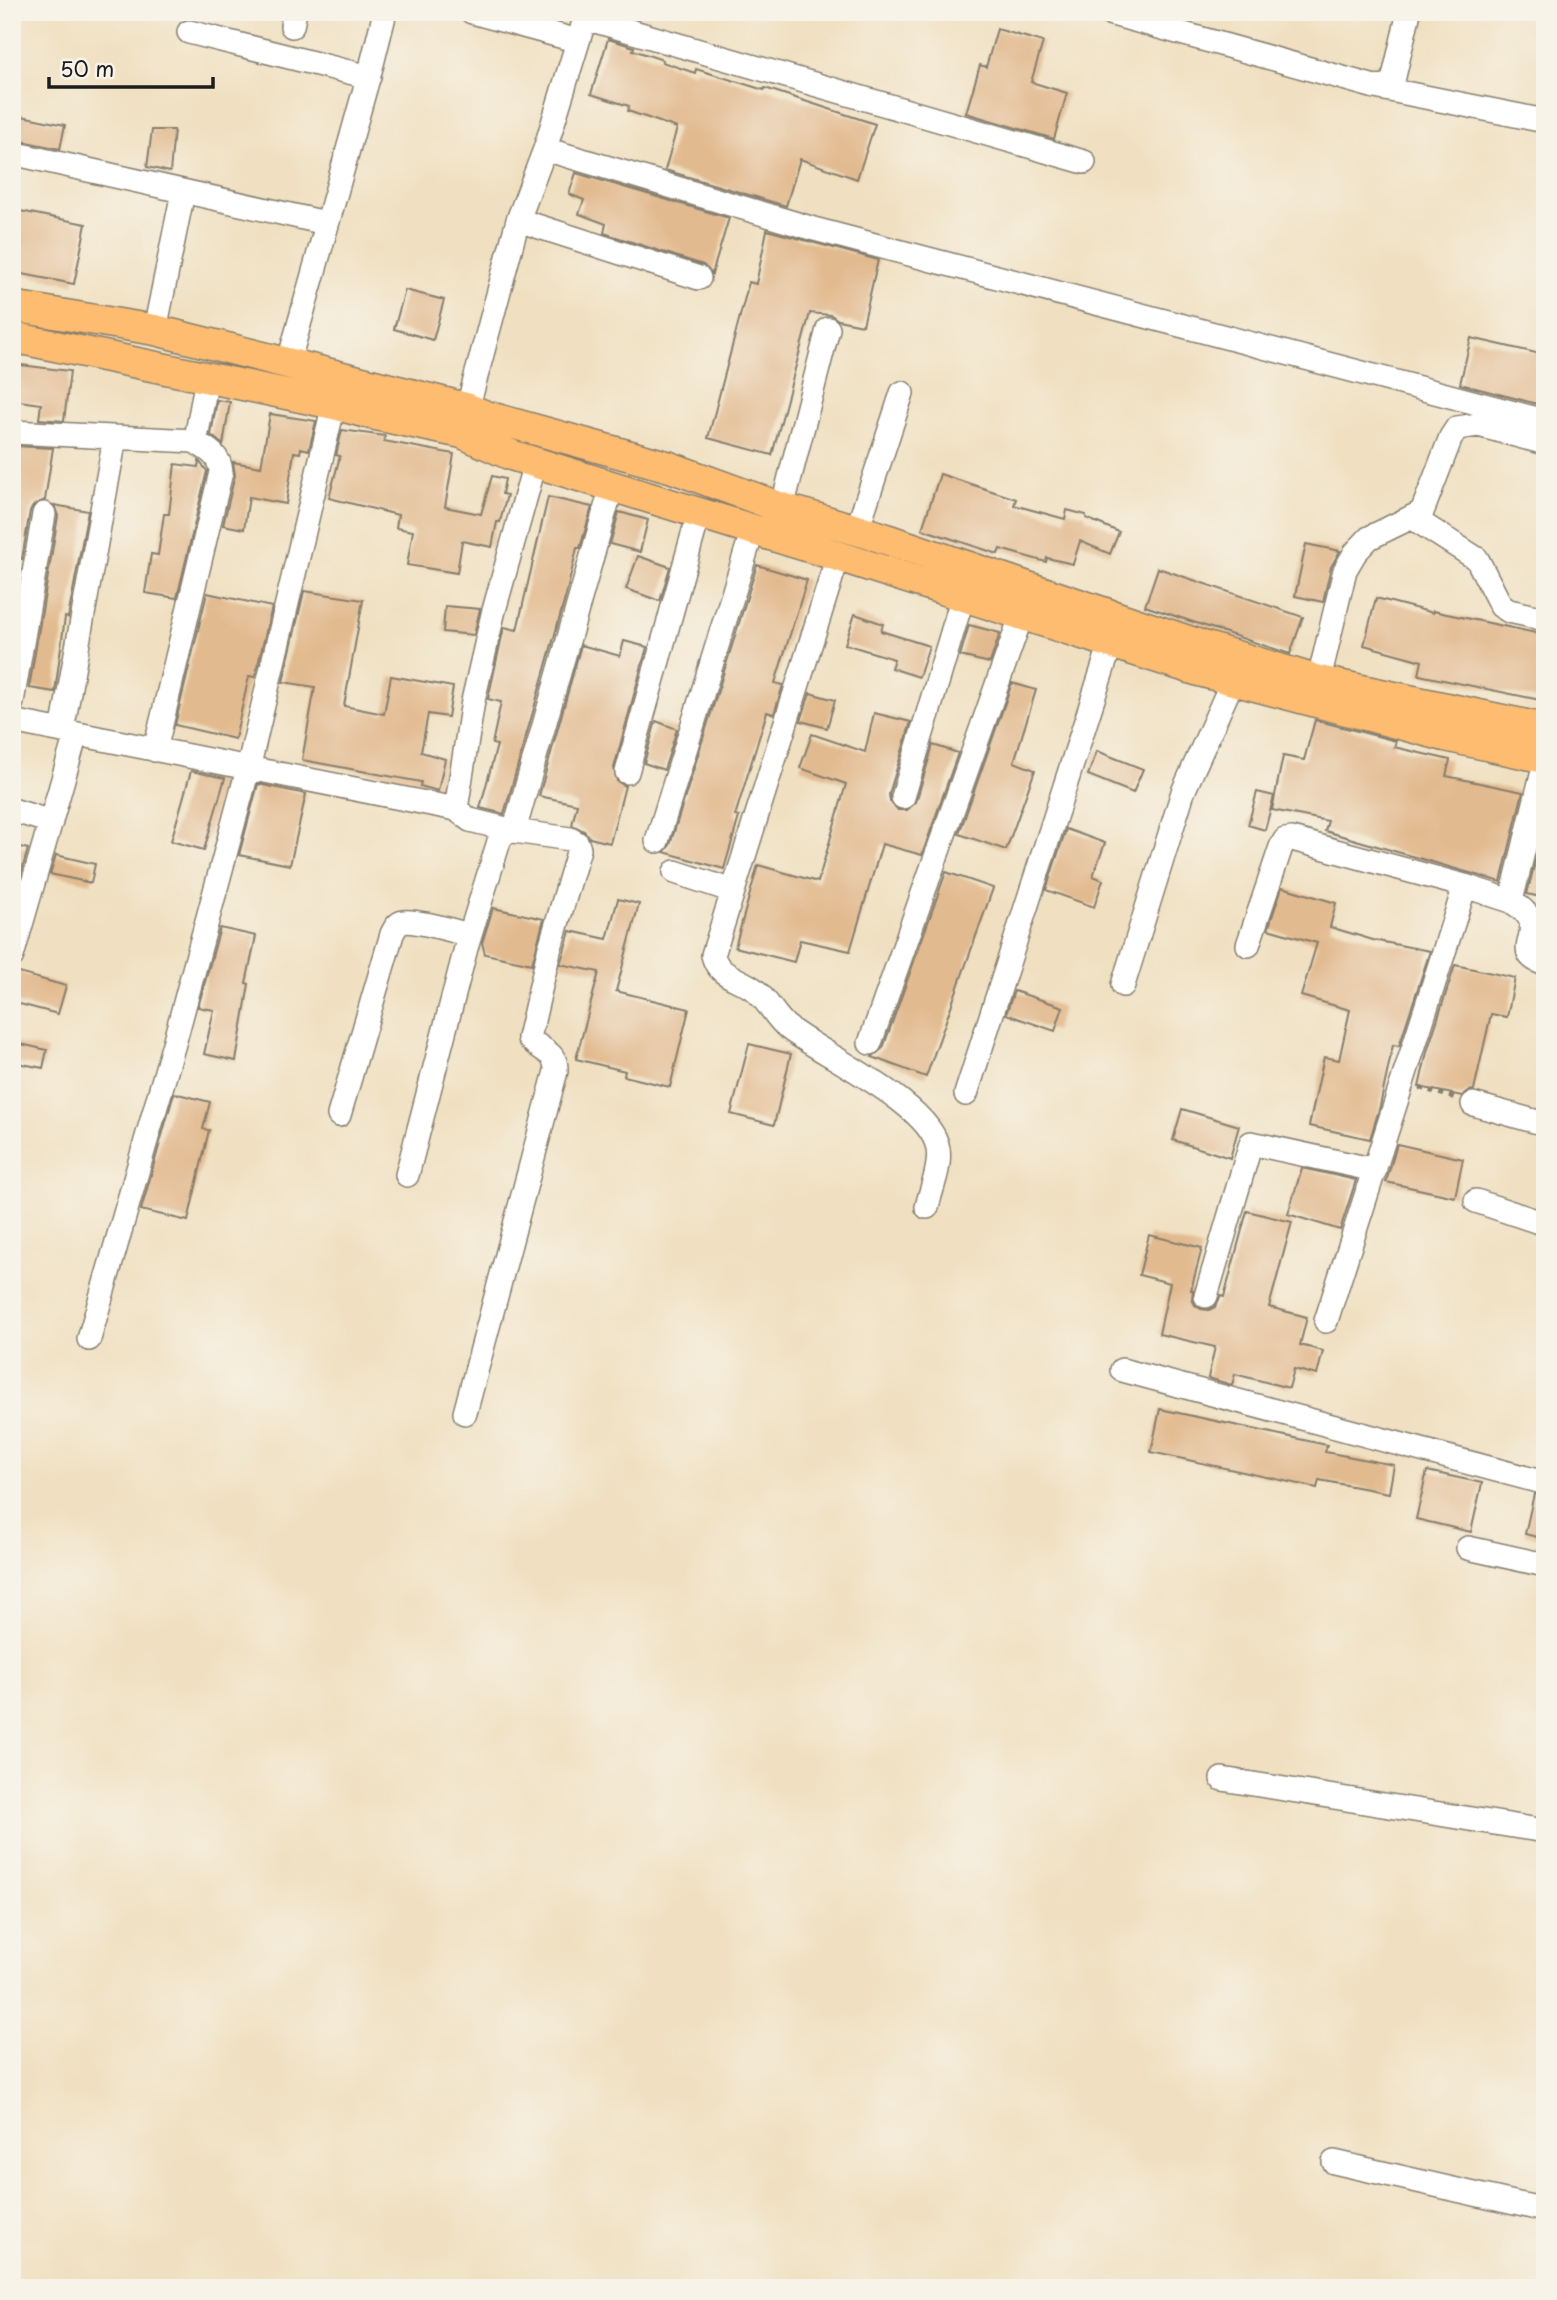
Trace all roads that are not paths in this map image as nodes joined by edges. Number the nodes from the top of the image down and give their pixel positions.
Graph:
1 (385, 12) edge
2 (472, 12) edge
3 (1105, 12) edge
4 (1409, 12) edge
5 (586, 15) edge
6 (1148, 18) edge
7 (189, 32) dead end
8 (578, 41) junction
9 (369, 77) junction
10 (1375, 87) junction
11 (1545, 121) edge
12 (545, 149) junction
13 (12, 153) edge
14 (1084, 162) dead end
15 (183, 192) junction
16 (519, 220) junction
17 (326, 223) junction
18 (699, 278) dead end
19 (12, 306) edge
20 (828, 329) dead end
21 (155, 330) junction
22 (12, 337) edge
23 (288, 364) junction
24 (207, 378) junction
25 (902, 393) dead end
26 (334, 404) junction
27 (464, 421) junction
28 (1545, 421) edge
29 (12, 432) edge
30 (115, 438) junction
31 (194, 441) junction
32 (1545, 443) edge
33 (535, 463) junction
34 (612, 486) junction
35 (782, 508) junction
36 (699, 513) junction
37 (44, 514) dead end
38 (1413, 518) junction
39 (753, 530) junction
40 (857, 530) junction
41 (838, 556) junction
42 (963, 596) junction
43 (1022, 614) junction
44 (1545, 619) edge
45 (1111, 643) junction
46 (1233, 680) junction
47 (1316, 691) junction
48 (12, 702) edge
49 (12, 721) edge
50 (1545, 729) edge
51 (69, 733) junction
52 (155, 750) junction
53 (1545, 760) edge
54 (248, 769) junction
55 (627, 772) dead end
56 (903, 797) dead end
57 (456, 809) junction
58 (12, 810) edge
59 (51, 822) junction
60 (514, 831) junction
61 (657, 841) dead end
62 (675, 872) dead end
63 (1465, 886) junction
64 (733, 891) junction
65 (1511, 901) junction
66 (470, 935) junction
67 (1248, 945) dead end
68 (12, 956) edge
69 (1545, 964) edge
70 (1122, 985) dead end
71 (870, 1043) dead end
72 (966, 1094) dead end
73 (1473, 1104) road end
74 (339, 1115) dead end
75 (1545, 1124) edge
76 (1375, 1170) junction
77 (407, 1175) dead end
78 (1476, 1201) dead end
79 (928, 1207) dead end
80 (1545, 1224) edge
81 (1206, 1296) dead end
82 (1326, 1321) dead end
83 (89, 1339) dead end
84 (1122, 1370) dead end
85 (465, 1413) dead end
86 (1545, 1483) edge
87 (1468, 1548) dead end
88 (1545, 1565) edge
89 (1222, 1779) dead end
90 (1545, 1831) edge
91 (1334, 2162) dead end
92 (1545, 2210) edge

1 - 9 street
2 - 8 street
3 - 6 street
4 - 10 street
5 - 8 street
5 - 14 street
6 - 10 street
7 - 9 street
8 - 12 street
9 - 17 street
10 - 11 street
12 - 16 street
12 - 28 street
13 - 15 street
15 - 17 street
15 - 21 street
16 - 18 street
16 - 27 street
17 - 23 street
19 - 21 main road
20 - 35 street
21 - 23 main road
22 - 24 main road
23 - 27 main road
24 - 26 main road
24 - 31 street
25 - 40 street
26 - 27 main road
26 - 54 street
27 - 33 main road
27 - 35 main road
29 - 30 street
30 - 31 street
30 - 51 street
31 - 52 street
32 - 38 street
33 - 34 main road
33 - 57 street
34 - 36 main road
34 - 60 street
35 - 40 main road
36 - 39 main road
36 - 55 street
37 - 48 street
38 - 44 street
38 - 47 street
39 - 41 main road
39 - 61 street
40 - 47 main road
41 - 42 main road
41 - 64 street
42 - 43 main road
42 - 56 street
43 - 45 main road
43 - 71 street
45 - 46 main road
45 - 72 street
46 - 47 main road
46 - 70 street
47 - 50 main road
47 - 53 main road
49 - 51 street
51 - 52 street
51 - 59 street
52 - 54 street
53 - 65 street
54 - 57 street
54 - 83 street
57 - 60 street
58 - 59 street
59 - 68 street
60 - 66 street
60 - 85 street
62 - 64 street
63 - 65 street
63 - 67 street
63 - 76 street
64 - 79 street
65 - 69 street
66 - 74 street
66 - 77 street
73 - 75 street
76 - 81 street
76 - 82 street
78 - 80 street
84 - 86 street
87 - 88 street
89 - 90 street
91 - 92 street

